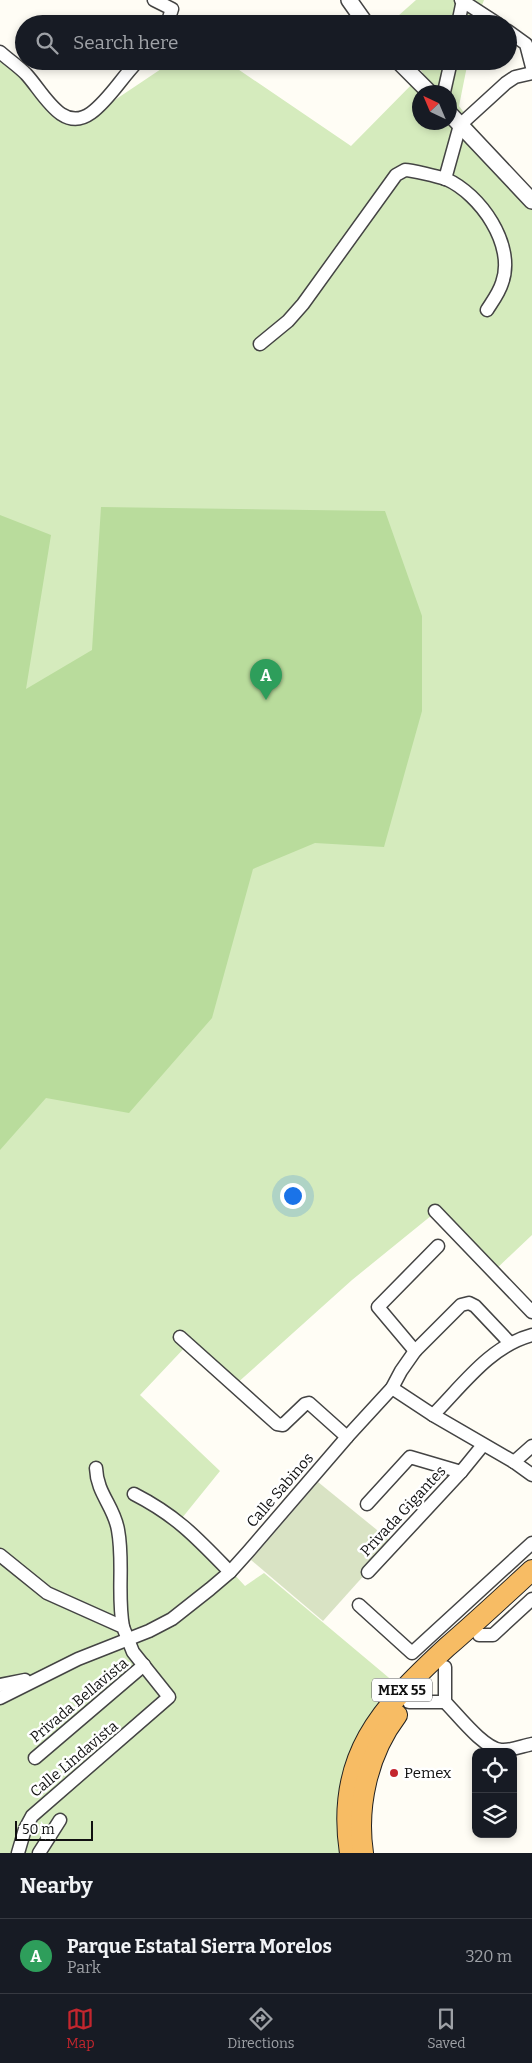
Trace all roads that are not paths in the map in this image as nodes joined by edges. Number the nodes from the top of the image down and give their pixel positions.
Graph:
1 (154, 0) edge
2 (349, 0) edge
3 (463, 1) edge
4 (170, 15) edge
5 (360, 15) edge
6 (460, 15) edge
7 (484, 15) edge
8 (517, 38) edge
9 (0, 52) edge
10 (15, 65) edge
11 (532, 68) edge
12 (21, 70) edge
13 (130, 70) edge
14 (407, 70) edge
15 (448, 70) edge
16 (532, 73) edge
17 (422, 85) edge
18 (445, 85) edge
19 (457, 118) edge
20 (457, 121) edge
21 (453, 130) edge
22 (445, 179) junction
23 (532, 200) edge
24 (487, 310) dead end
25 (260, 344) dead end
26 (435, 1211) dead end
27 (438, 1246) dead end
28 (532, 1312) edge
29 (532, 1336) edge
30 (180, 1337) dead end
31 (510, 1343) junction
32 (415, 1351) junction
33 (392, 1388) junction
34 (433, 1415) junction
35 (347, 1437) junction
36 (483, 1445) junction
37 (532, 1446) edge
38 (514, 1462) junction
39 (96, 1468) dead end
40 (461, 1472) junction
41 (532, 1475) edge
42 (134, 1494) dead end
43 (367, 1504) dead end
44 (532, 1543) edge
45 (0, 1555) edge
46 (506, 1567) junction
47 (230, 1572) junction
48 (368, 1572) dead end
49 (532, 1576) edge
50 (532, 1599) edge
51 (358, 1605) dead end
52 (123, 1628) junction
53 (479, 1636) junction
54 (127, 1640) junction
55 (144, 1665) junction
56 (445, 1667) junction
57 (40, 1677) junction
58 (0, 1685) edge
59 (0, 1698) edge
60 (410, 1702) junction
61 (446, 1702) junction
62 (532, 1744) edge
63 (34, 1758) dead end
64 (60, 1820) dead end
65 (18, 1853) edge
66 (39, 1853) edge
67 (350, 1853) edge
68 (363, 1853) edge

1 - 4 street
2 - 5 street
3 - 6 street
3 - 7 street
8 - 11 street
9 - 10 street
12 - 13 street
14 - 17 street
15 - 18 street
16 - 19 street
20 - 23 street
21 - 22 street
22 - 24 street
22 - 25 street
26 - 28 street
27 - 32 street
29 - 31 street
30 - 35 street
31 - 32 street, Calle Sabinos
31 - 34 street
32 - 33 street, Calle Sabinos
33 - 34 street
33 - 35 street, Calle Sabinos
34 - 36 street
35 - 47 street, Calle Sabinos
36 - 38 street
36 - 40 street, Privada Gigantes
37 - 38 street
38 - 41 street
39 - 52 street
40 - 43 street, Privada Gigantes
40 - 48 street, Privada Gigantes
42 - 47 street
44 - 46 street
45 - 52 street
46 - 49 street
46 - 51 street
47 - 54 street, Calle Sabinos
49 - 53 highway, MEX 55
49 - 67 highway, MEX 55
50 - 53 street
52 - 54 street
53 - 56 highway, MEX 55
54 - 55 street
54 - 57 street, Calle Sabinos
55 - 63 street, Privada Bellavista
55 - 65 street, Calle Lindavista
56 - 60 highway, MEX 55
56 - 61 street
57 - 58 street
57 - 59 street
60 - 61 street
60 - 68 highway, MEX 55
61 - 62 street
64 - 66 street

